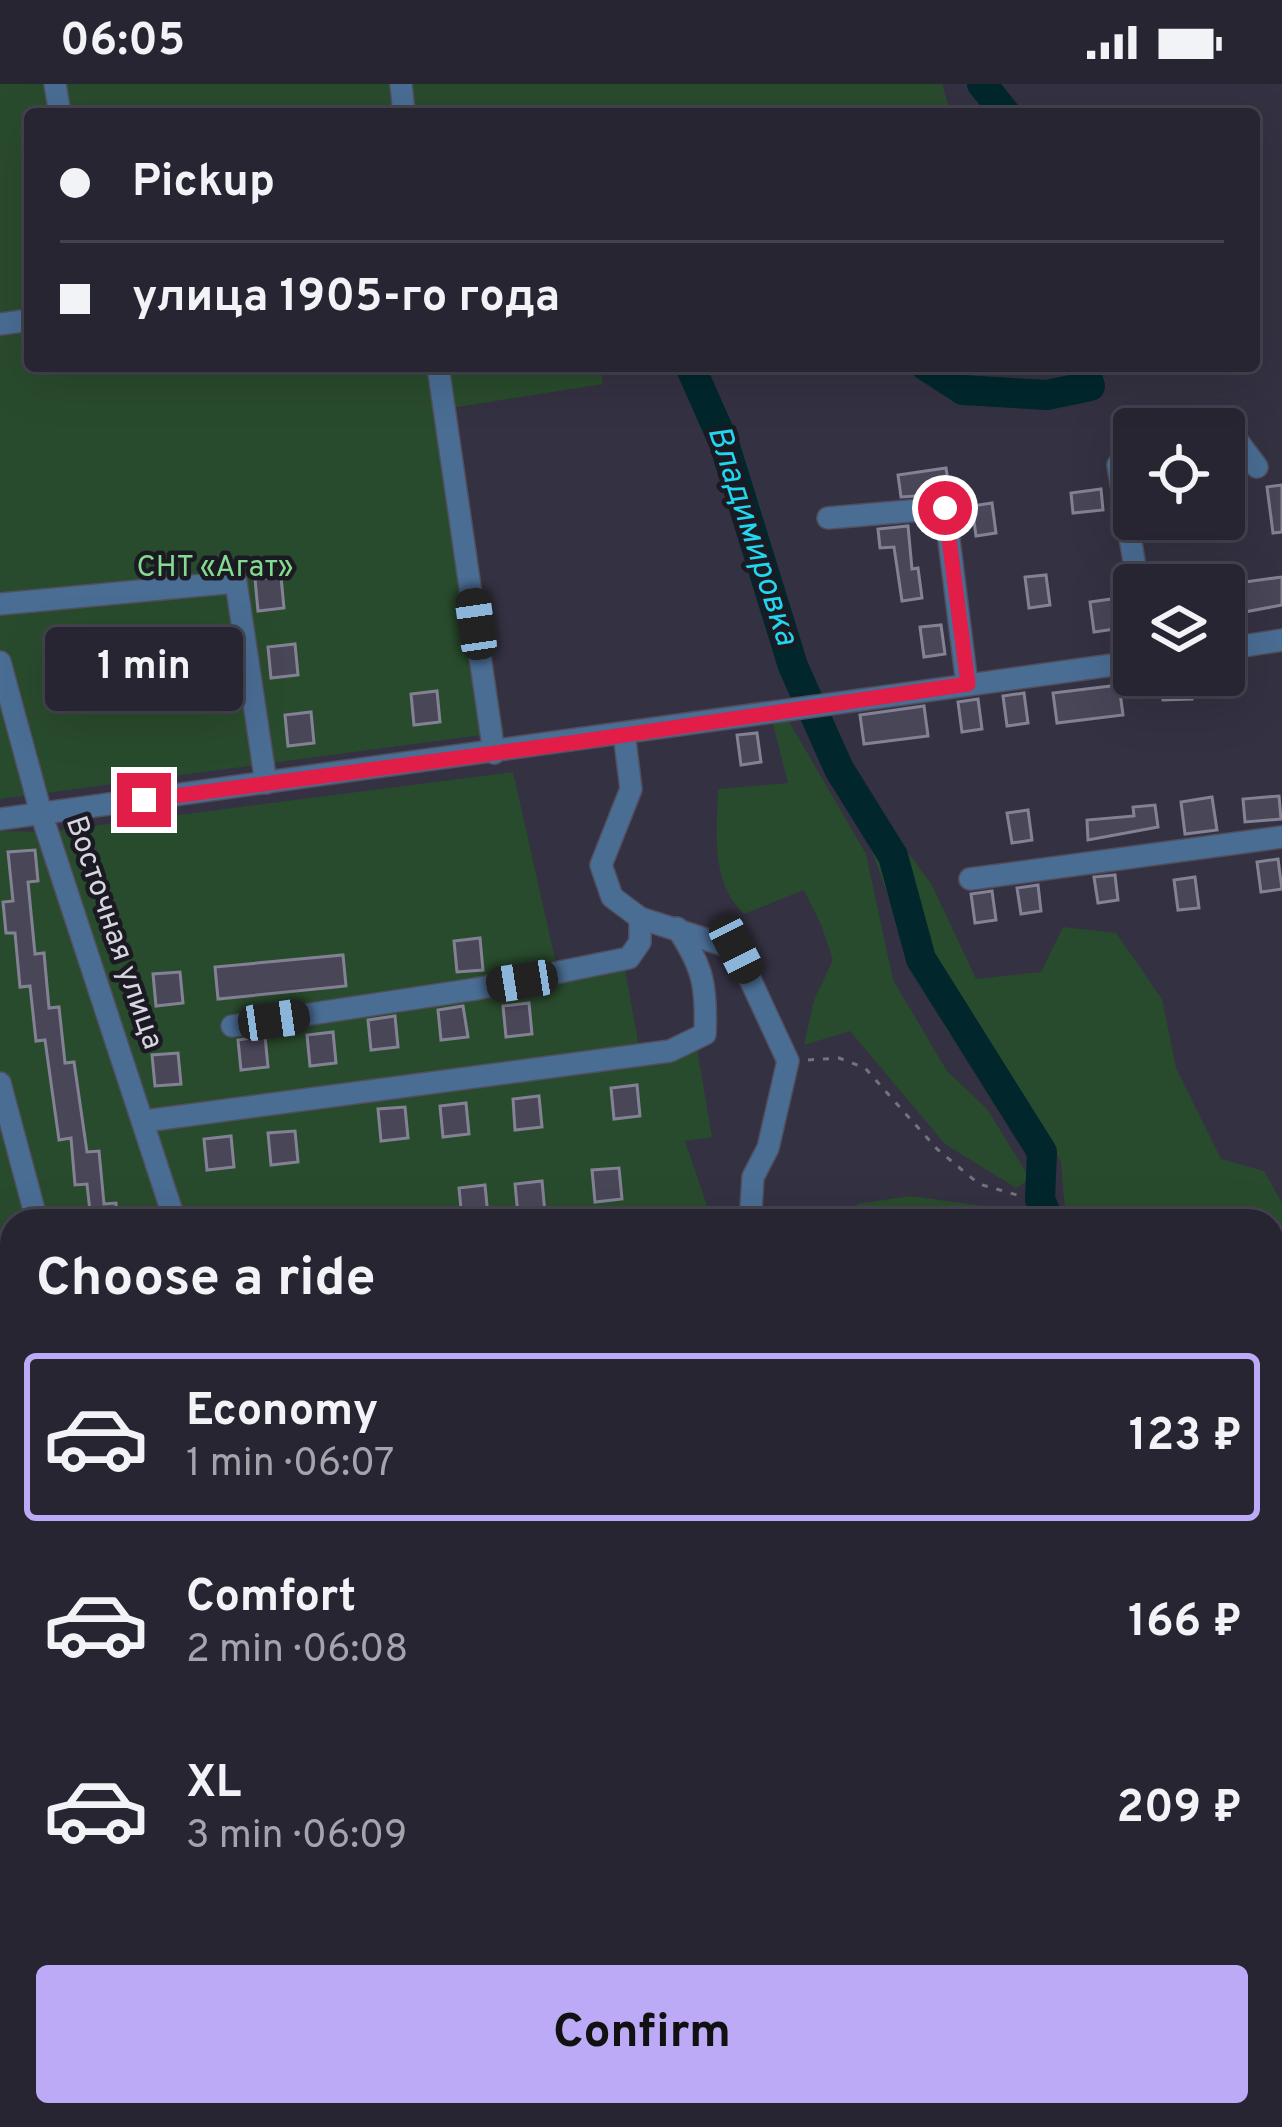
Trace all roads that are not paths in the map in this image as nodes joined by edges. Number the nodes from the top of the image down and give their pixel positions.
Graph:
1 (439, 372) edge
2 (1245, 451) edge
3 (1257, 467) dead end
4 (829, 518) dead end
5 (0, 604) edge
6 (1282, 640) edge
7 (1245, 646) edge
8 (0, 662) edge
9 (1113, 665) edge
10 (968, 684) junction
11 (625, 733) junction
12 (494, 753) junction
13 (266, 783) junction
14 (40, 813) junction
15 (0, 819) edge
16 (1282, 837) edge
17 (970, 879) dead end
18 (640, 918) junction
19 (677, 928) junction
20 (232, 1026) dead end
21 (0, 1084) edge
22 (145, 1121) junction
23 (6, 1126) edge
24 (33, 1209) edge
25 (172, 1209) edge
26 (751, 1209) dead end

1 - 12 street
2 - 3 street
4 - 10 street
5 - 13 street
6 - 7 street
8 - 14 street, Восточная улица
9 - 10 street
10 - 11 street
11 - 12 street
11 - 18 street
12 - 13 street
13 - 14 street
14 - 15 street
14 - 22 street, Восточная улица
16 - 17 street
18 - 19 street
18 - 20 street
19 - 22 street
19 - 26 street
21 - 23 street
22 - 25 street, Восточная улица
23 - 24 street

